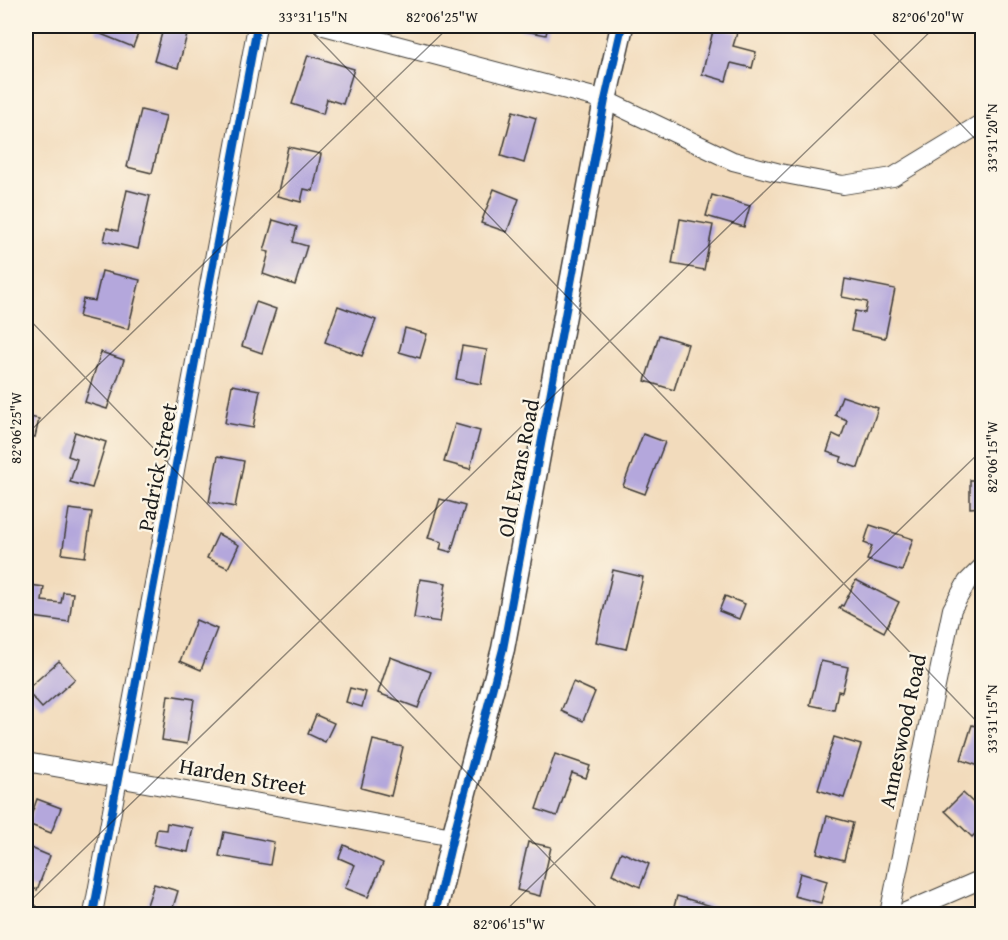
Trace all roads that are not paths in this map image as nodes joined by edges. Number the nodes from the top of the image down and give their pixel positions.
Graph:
1 (257, 26) edge
2 (324, 26) edge
3 (622, 26) edge
4 (605, 100) junction
5 (982, 123) edge
6 (982, 567) edge
7 (26, 762) edge
8 (117, 779) junction
9 (453, 837) junction
10 (982, 879) edge
11 (93, 915) edge
12 (435, 915) edge
13 (889, 915) edge
14 (901, 915) edge

1 - 8 street, Padrick Street
2 - 4 street
3 - 4 street, Old Evans Road
4 - 5 street
4 - 9 street, Old Evans Road
6 - 13 street, Anneswood Road
7 - 8 street, Harden Street
8 - 9 street, Harden Street
8 - 11 street, Padrick Street
9 - 12 street, Old Evans Road
10 - 14 street

